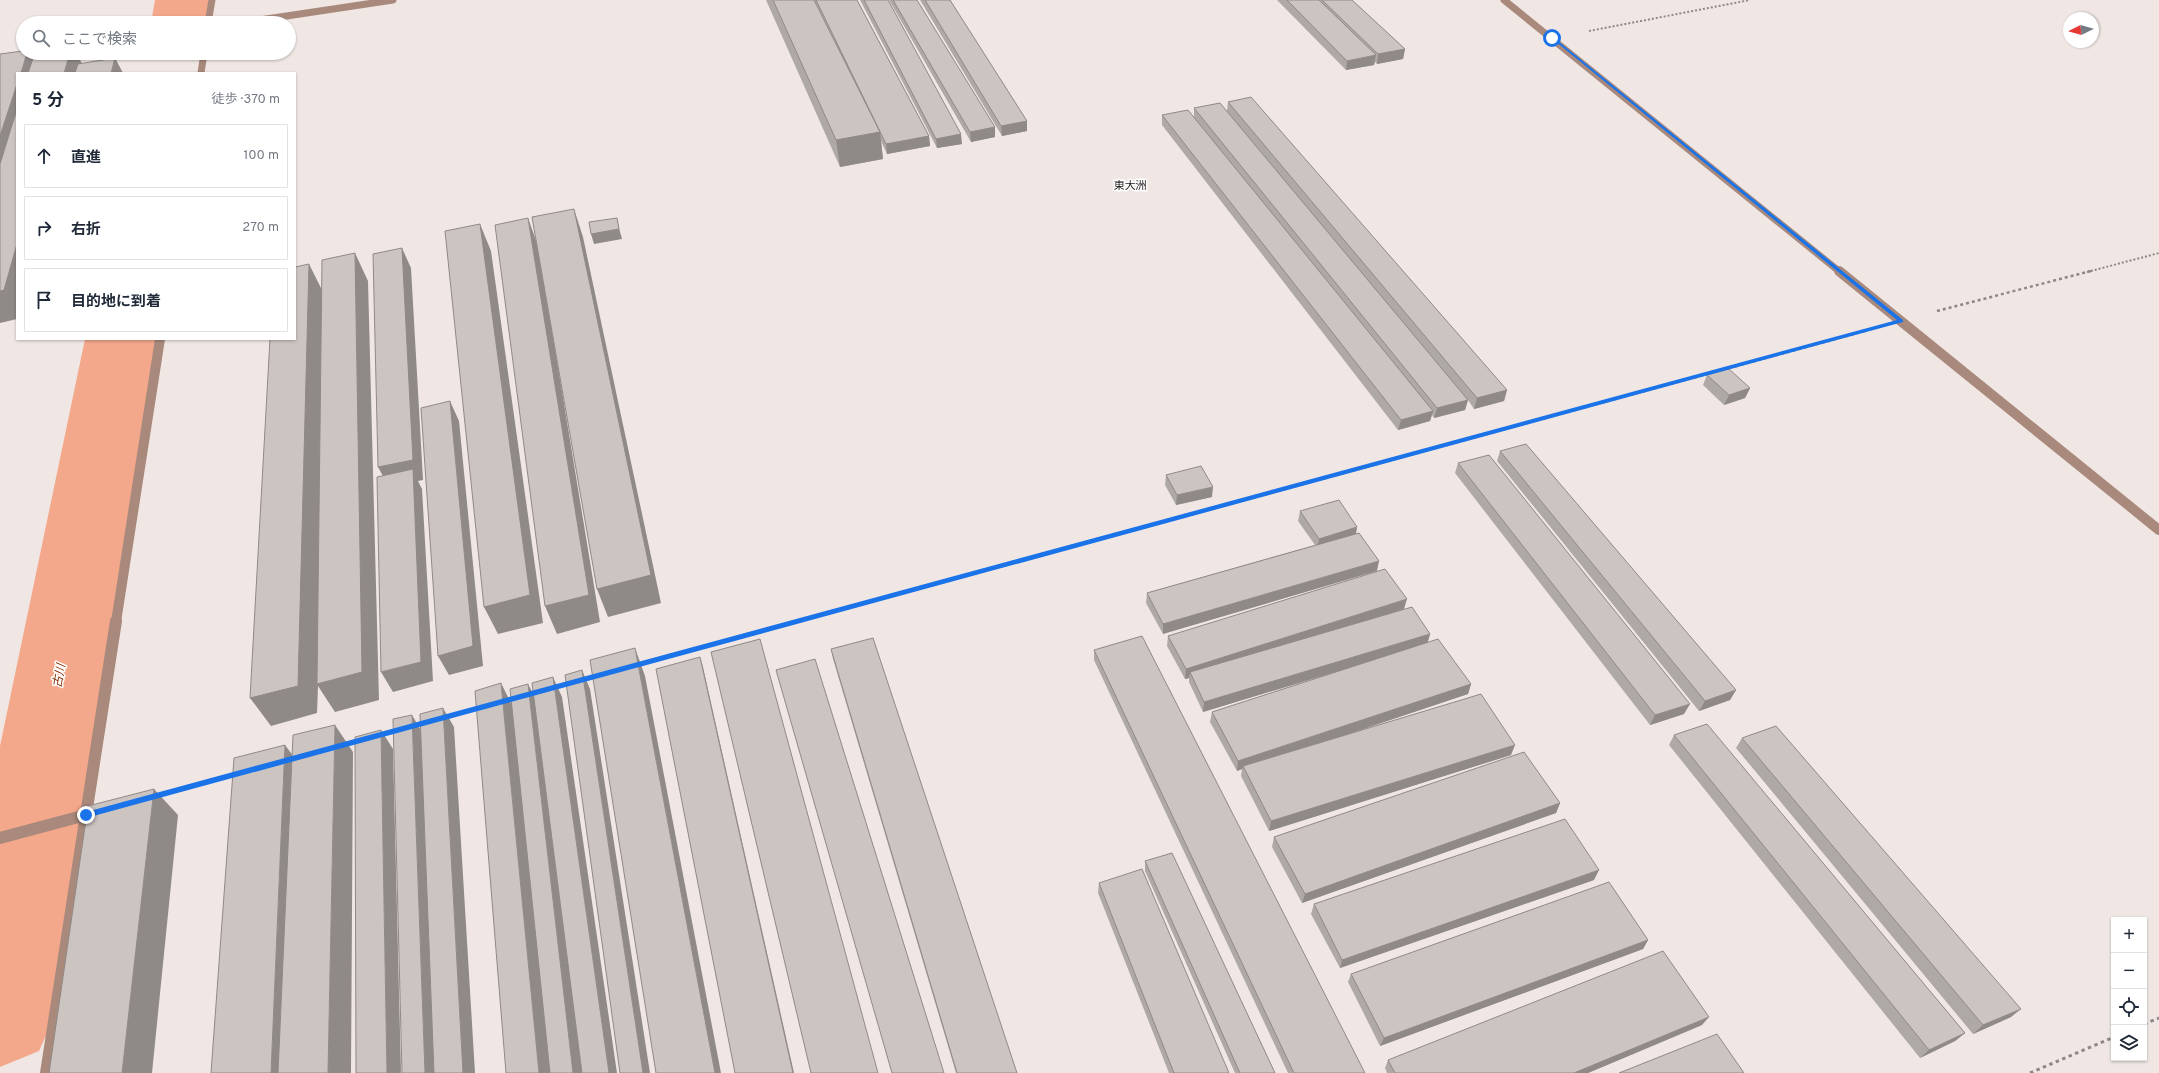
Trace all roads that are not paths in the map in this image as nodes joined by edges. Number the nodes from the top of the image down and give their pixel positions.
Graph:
1 (212, 0) edge
2 (393, 0) edge
3 (1504, 0) edge
4 (209, 16) edge
5 (287, 16) edge
6 (16, 57) edge
7 (0, 59) edge
8 (203, 60) edge
9 (201, 72) edge
10 (160, 340) edge
11 (2159, 530) edge
12 (86, 815) junction
13 (0, 838) edge
14 (46, 1073) edge

1 - 4 street
2 - 5 street
3 - 11 street
6 - 7 street
8 - 9 street
10 - 12 street
12 - 13 street
12 - 14 street

